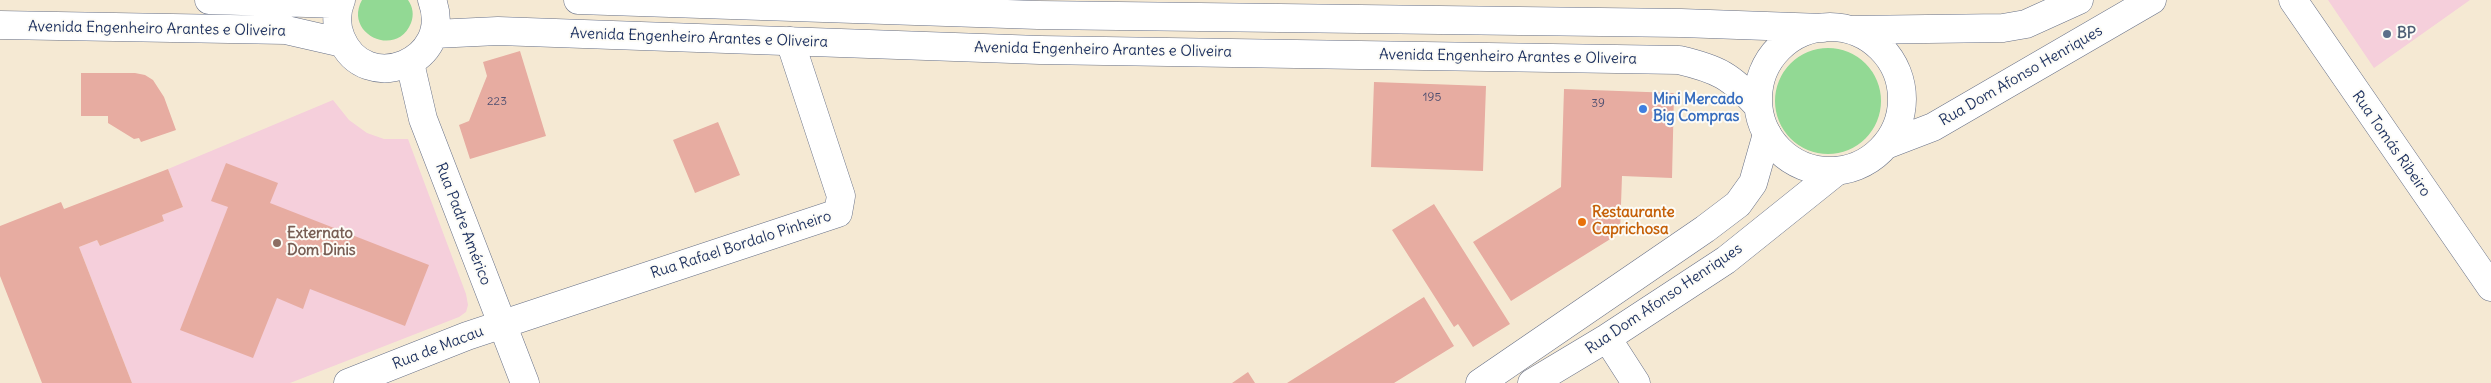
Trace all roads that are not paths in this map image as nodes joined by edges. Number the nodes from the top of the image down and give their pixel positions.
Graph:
1 (209, 0) edge
2 (432, 0) edge
3 (578, 0) edge
4 (2079, 0) edge
5 (2152, 0) edge
6 (2293, 0) edge
7 (340, 2) edge
8 (0, 25) edge
9 (1823, 28) junction
10 (1851, 30) junction
11 (434, 34) junction
12 (790, 41) junction
13 (343, 42) junction
14 (410, 63) junction
15 (1758, 106) junction
16 (1767, 134) junction
17 (1886, 145) junction
18 (1837, 171) junction
19 (2491, 287) edge
20 (502, 325) junction
21 (1607, 338) junction
22 (1522, 355) junction
23 (348, 383) edge
24 (525, 383) edge
25 (1480, 383) edge
26 (1526, 383) edge
27 (1532, 383) edge
28 (1636, 383) edge

1 - 7 main road, Avenida Engenheiro Arantes e Oliveira
2 - 11 main road
3 - 9 main road
4 - 10 main road, Rua Dom Afonso Henriques
5 - 17 main road, Rua Dom Afonso Henriques
6 - 19 main road, Rua Tomás Ribeiro
7 - 13 main road, Avenida Engenheiro Arantes e Oliveira
8 - 13 main road, Avenida Engenheiro Arantes e Oliveira
9 - 10 main road, Rua Dom Afonso Henriques
9 - 15 main road, Rua Dom Afonso Henriques
10 - 17 main road, Rua Dom Afonso Henriques
11 - 12 main road, Avenida Engenheiro Arantes e Oliveira
11 - 14 main road
12 - 15 main road, Avenida Engenheiro Arantes e Oliveira
12 - 20 main road, Rua Rafael Bordalo Pinheiro
13 - 14 main road
14 - 20 main road, Rua Padre Américo
15 - 16 main road, Rua Dom Afonso Henriques
16 - 18 main road, Rua Dom Afonso Henriques
16 - 22 main road
17 - 18 main road, Rua Dom Afonso Henriques
18 - 21 main road, Rua Dom Afonso Henriques
20 - 23 main road, Rua de Macau
20 - 24 main road, Rua Padre Américo
21 - 27 main road, Rua Dom Afonso Henriques
21 - 28 main road
22 - 25 main road
22 - 26 main road

